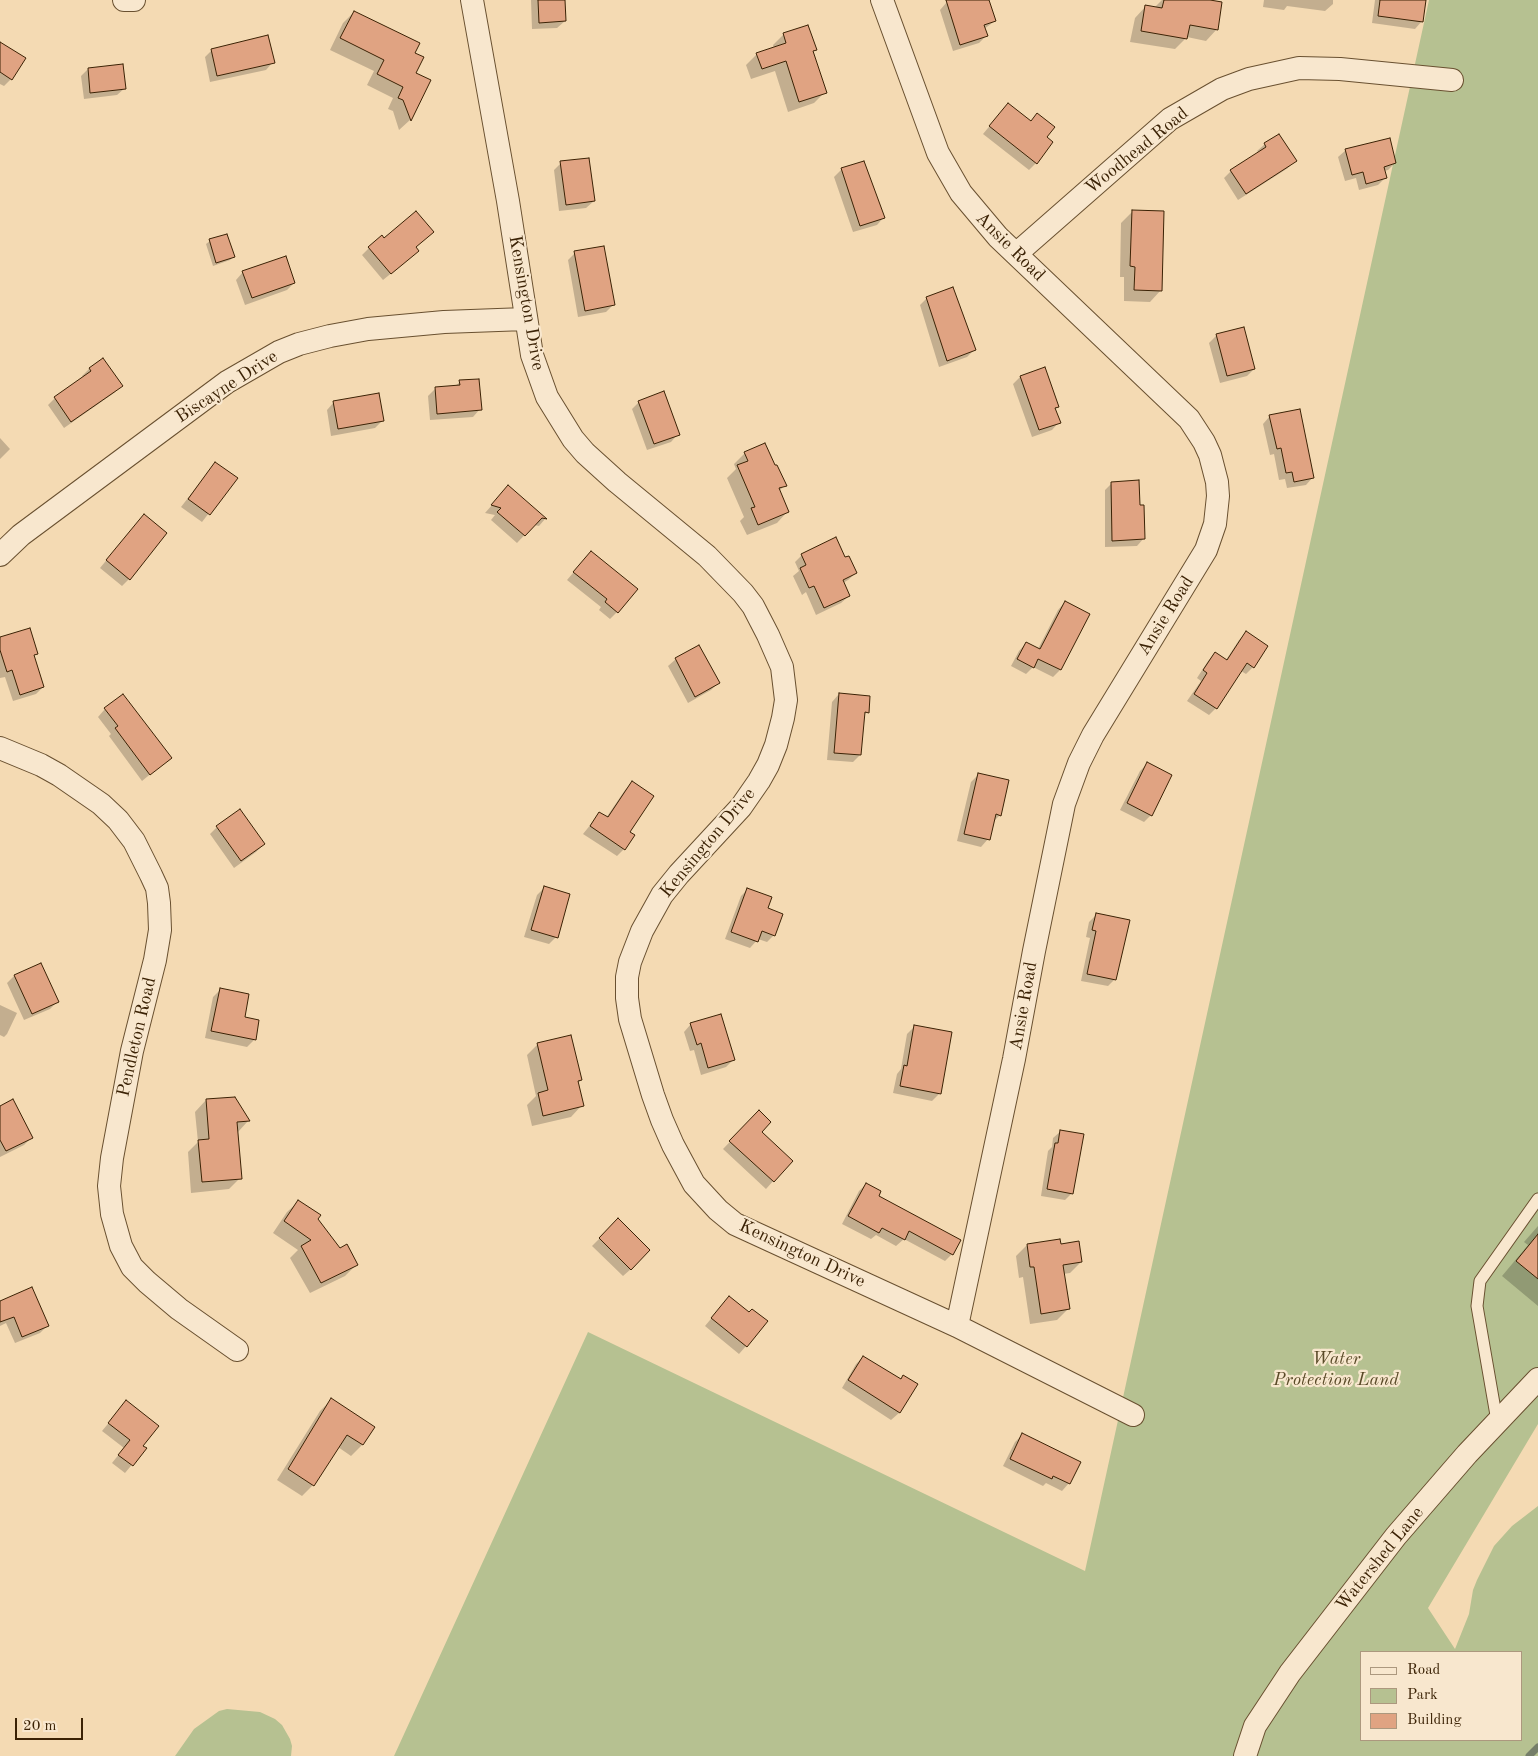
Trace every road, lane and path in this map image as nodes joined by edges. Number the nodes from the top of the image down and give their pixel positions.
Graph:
1 (124, 0) edge
2 (134, 0) edge
3 (472, 0) edge
4 (882, 0) edge
5 (1452, 80) dead end
6 (1016, 254) junction
7 (526, 318) junction
8 (0, 555) edge
9 (0, 748) edge
10 (1538, 1199) edge
11 (957, 1326) junction
12 (237, 1350) dead end
13 (1538, 1379) edge
14 (1133, 1415) dead end
15 (1498, 1422) junction
16 (1245, 1756) edge

1 - 2 street
3 - 7 street, Kensington Drive
4 - 6 street, Ansie Road
5 - 6 street, Woodhead Road
6 - 11 street, Ansie Road
7 - 8 street, Biscayne Drive
7 - 11 street, Kensington Drive
9 - 12 street, Pendleton Road
10 - 15 lane
11 - 14 street, Kensington Drive
13 - 15 street, Watershed Lane
15 - 16 street, Watershed Lane

